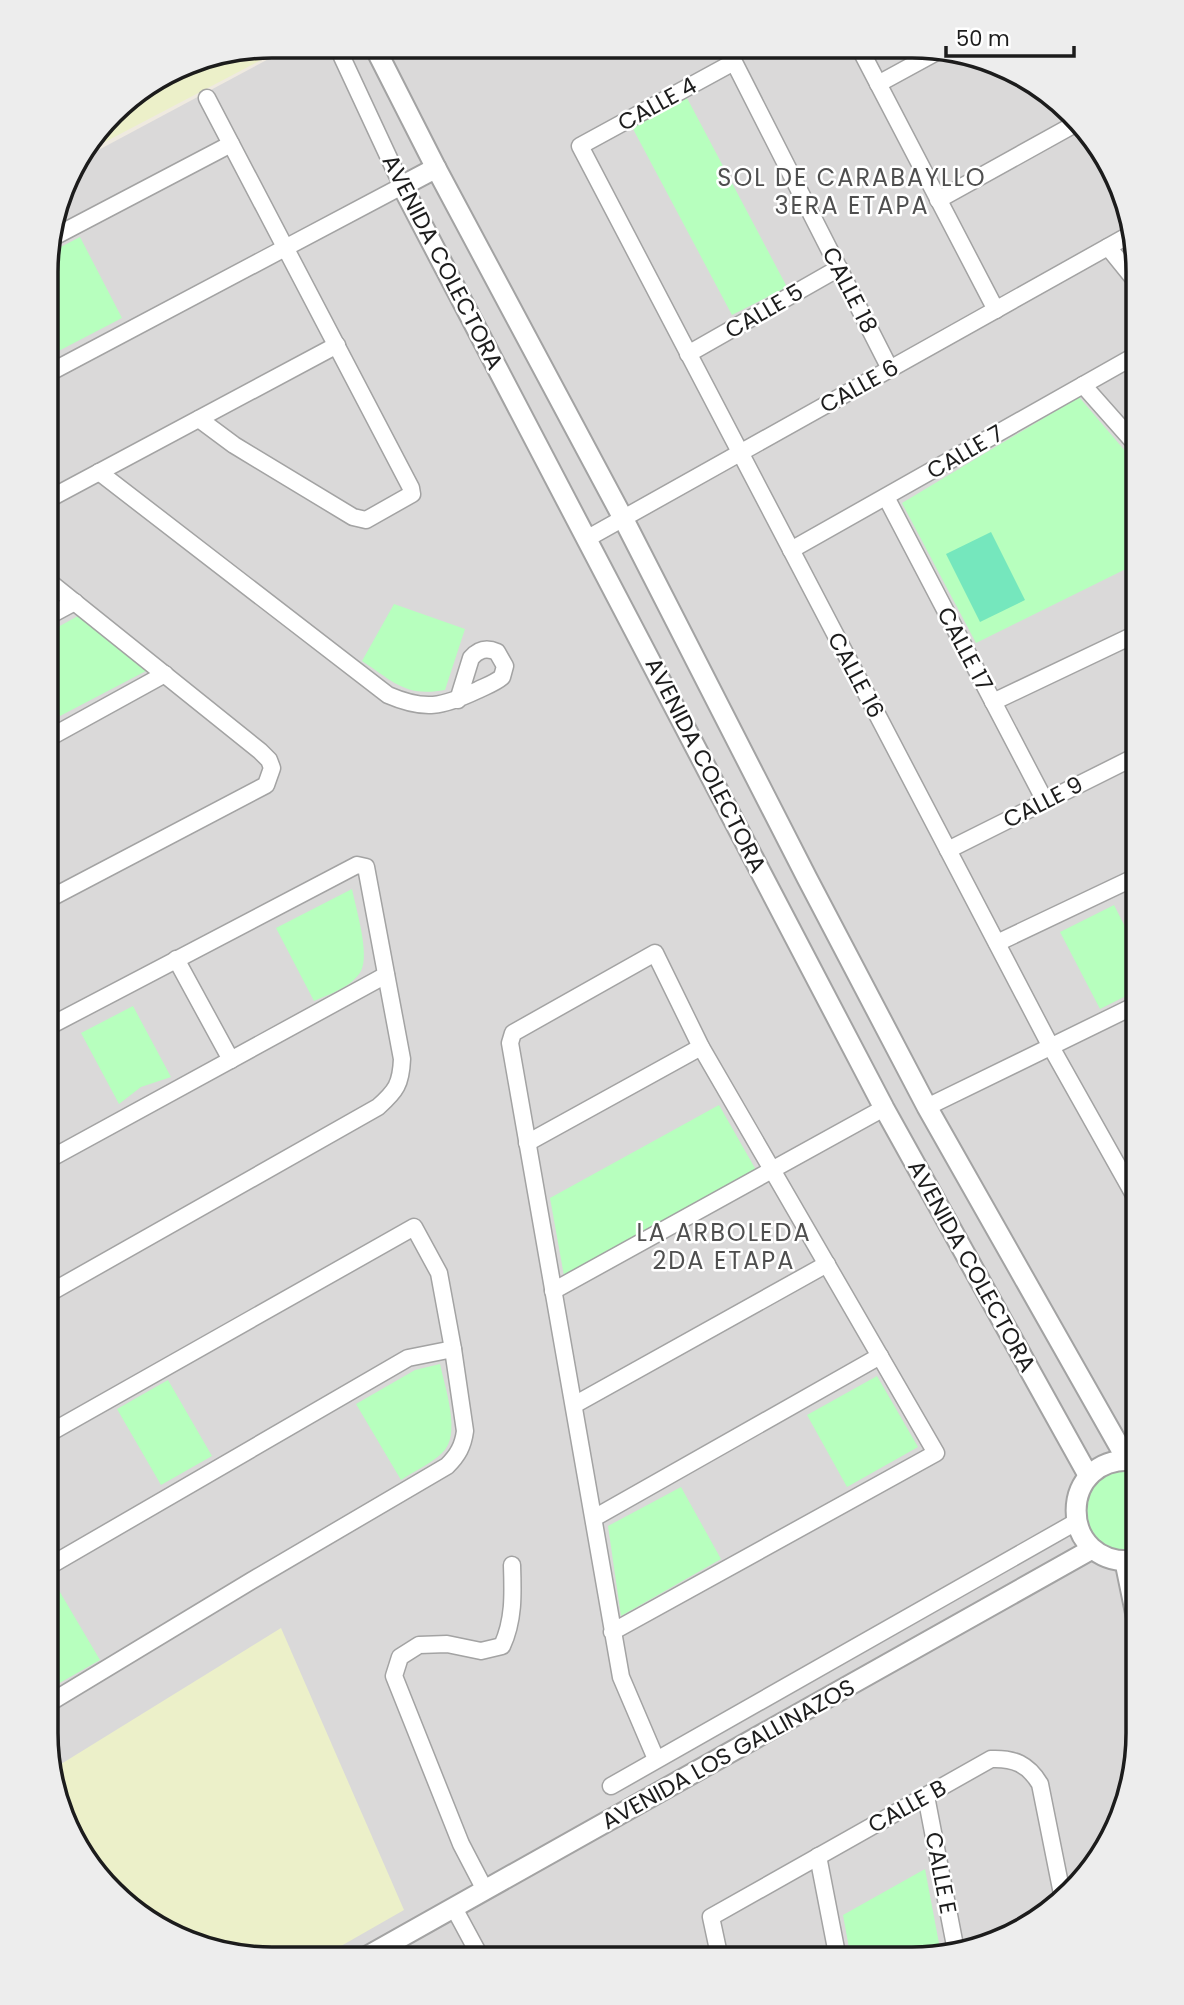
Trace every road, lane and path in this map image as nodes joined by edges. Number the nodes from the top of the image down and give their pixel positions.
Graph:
1 (342, 58) edge
2 (380, 58) edge
3 (865, 58) edge
4 (924, 59) edge
5 (734, 62) joint
6 (878, 84) junction
7 (208, 98) dead end
8 (1070, 127) edge
9 (231, 144) junction
10 (579, 146) joint
11 (436, 167) junction
12 (402, 186) junction
13 (938, 200) junction
14 (62, 233) edge
15 (1123, 238) edge
16 (285, 247) junction
17 (1108, 247) junction
18 (839, 268) junction
19 (1126, 268) edge
20 (996, 310) junction
21 (337, 345) junction
22 (688, 354) junction
23 (1126, 361) edge
24 (58, 368) edge
25 (891, 369) junction
26 (1083, 385) junction
27 (199, 419) junction
28 (1126, 433) edge
29 (740, 453) junction
30 (99, 472) junction
31 (58, 494) edge
32 (886, 497) junction
33 (623, 518) junction
34 (588, 538) junction
35 (791, 550) junction
36 (58, 589) edge
37 (75, 602) junction
38 (58, 612) edge
39 (1126, 639) edge
40 (165, 674) junction
41 (458, 699) dead end
42 (993, 702) junction
43 (58, 733) edge
44 (1126, 761) edge
45 (1045, 801) junction
46 (948, 850) junction
47 (1126, 882) edge
48 (58, 893) edge
49 (997, 943) junction
50 (176, 959) junction
51 (386, 975) junction
52 (1126, 1010) edge
53 (58, 1022) edge
54 (701, 1047) junction
55 (1051, 1047) junction
56 (231, 1060) junction
57 (927, 1107) junction
58 (884, 1108) junction
59 (527, 1143) junction
60 (58, 1154) edge
61 (773, 1170) junction
62 (1126, 1181) edge
63 (827, 1264) junction
64 (58, 1289) edge
65 (553, 1291) junction
66 (453, 1349) junction
67 (880, 1356) junction
68 (574, 1405) junction
69 (58, 1428) edge
70 (1126, 1448) edge
71 (1126, 1460) edge
72 (1088, 1475) junction
73 (594, 1518) junction
74 (1076, 1522) junction
75 (1092, 1549) junction
76 (58, 1561) edge
77 (1126, 1561) edge
78 (512, 1565) dead end
79 (612, 1632) junction
80 (58, 1698) edge
81 (656, 1759) junction
82 (611, 1786) dead end
83 (926, 1796) junction
84 (818, 1856) junction
85 (1061, 1888) edge
86 (485, 1890) junction
87 (454, 1908) junction
88 (954, 1943) edge
89 (384, 1947) edge
90 (475, 1947) edge
91 (717, 1947) edge
92 (836, 1947) edge

1 - 12 street, AVENIDA COLECTORA
2 - 11 street, AVENIDA COLECTORA
3 - 6 street
4 - 6 street
5 - 10 street, CALLE 4
5 - 18 street, CALLE 18
6 - 13 street
7 - 9 street
8 - 13 street
9 - 14 street
9 - 16 street
10 - 22 street, CALLE 16
11 - 12 street
11 - 33 street, AVENIDA COLECTORA
12 - 16 street
12 - 34 street, AVENIDA COLECTORA
13 - 20 street
15 - 17 street, CALLE 6
16 - 21 street
16 - 24 street
17 - 19 street
17 - 20 street, CALLE 6
18 - 22 street, CALLE 5
18 - 25 street, CALLE 18
20 - 25 street, CALLE 6
21 - 27 street
21 - 27 street
22 - 29 street, CALLE 16
23 - 26 street, CALLE 7
25 - 29 street, CALLE 6
26 - 28 street
26 - 32 street, CALLE 7
27 - 30 street
29 - 33 street, CALLE 6
29 - 35 street, CALLE 16
30 - 31 street
30 - 41 street
32 - 35 street, CALLE 7
32 - 42 street, CALLE 17
33 - 34 street, CALLE 6
33 - 57 street, AVENIDA COLECTORA
34 - 58 street, AVENIDA COLECTORA
35 - 46 street, CALLE 16
36 - 37 street
37 - 38 street
37 - 40 street
39 - 42 street
40 - 43 street
40 - 48 street
42 - 45 street, CALLE 17
44 - 45 street, CALLE 9
45 - 46 street, CALLE 9
46 - 49 street, CALLE 16
47 - 49 street
49 - 55 street, CALLE 16
50 - 51 street
50 - 53 street
50 - 56 street
51 - 56 street
51 - 64 street
52 - 55 street
54 - 59 street
54 - 59 street
54 - 61 street
55 - 57 street
55 - 62 street, CALLE 16
56 - 60 street
57 - 70 street, AVENIDA COLECTORA
58 - 61 street
58 - 72 street, AVENIDA COLECTORA
59 - 65 street
61 - 63 street
61 - 65 street
63 - 67 street
63 - 68 street
65 - 68 street
66 - 69 street
66 - 76 street
66 - 80 street
67 - 73 street
67 - 79 street
68 - 73 street
71 - 72 street
72 - 74 street
73 - 79 street
74 - 75 street
74 - 81 street, AVENIDA LOS GALLINAZOS
75 - 77 street
75 - 86 street, AVENIDA LOS GALLINAZOS
78 - 86 street
79 - 81 street
81 - 82 street, AVENIDA LOS GALLINAZOS
83 - 84 street, CALLE B
83 - 85 street, CALLE B
83 - 88 street, CALLE E
84 - 91 street, CALLE B
84 - 92 street
86 - 87 street, AVENIDA LOS GALLINAZOS
87 - 89 street, AVENIDA LOS GALLINAZOS
87 - 90 street

